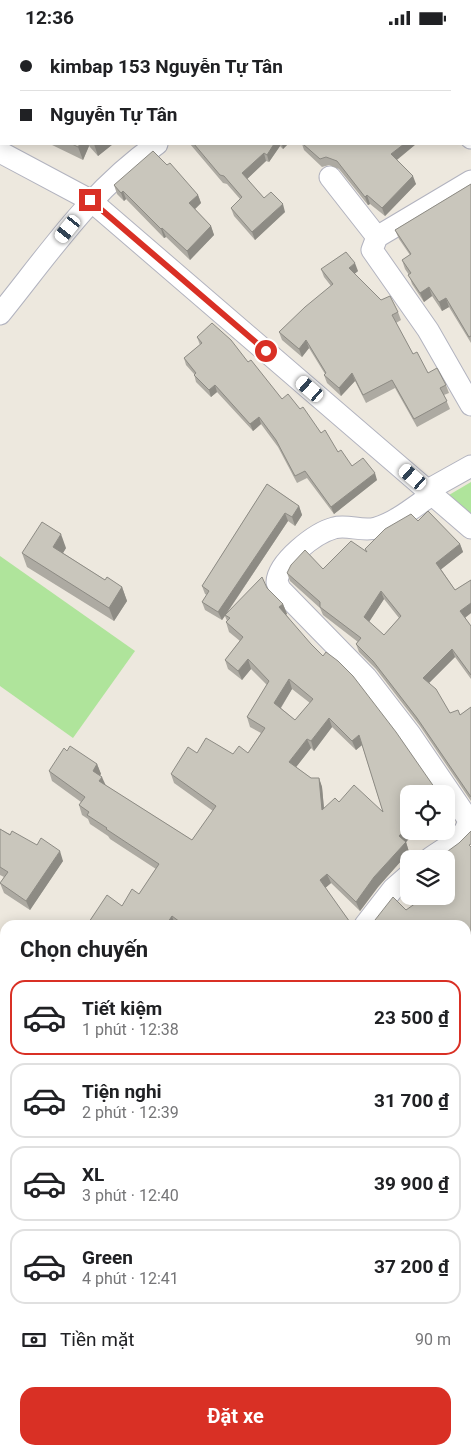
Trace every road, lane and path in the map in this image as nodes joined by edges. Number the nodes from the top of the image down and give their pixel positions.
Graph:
1 (156, 145) edge
2 (0, 152) edge
3 (330, 177) dead end
4 (471, 181) edge
5 (90, 200) junction
6 (377, 237) junction
7 (0, 314) edge
8 (471, 405) edge
9 (471, 466) edge
10 (430, 492) junction
11 (471, 528) edge
12 (470, 828) edge
13 (442, 850) edge
14 (400, 883) edge
15 (369, 920) edge

1 - 5 street
2 - 5 street
3 - 6 street
4 - 6 street
5 - 7 street
5 - 10 street
6 - 8 street
9 - 10 street
10 - 11 street
10 - 12 street
12 - 13 street
14 - 15 street

